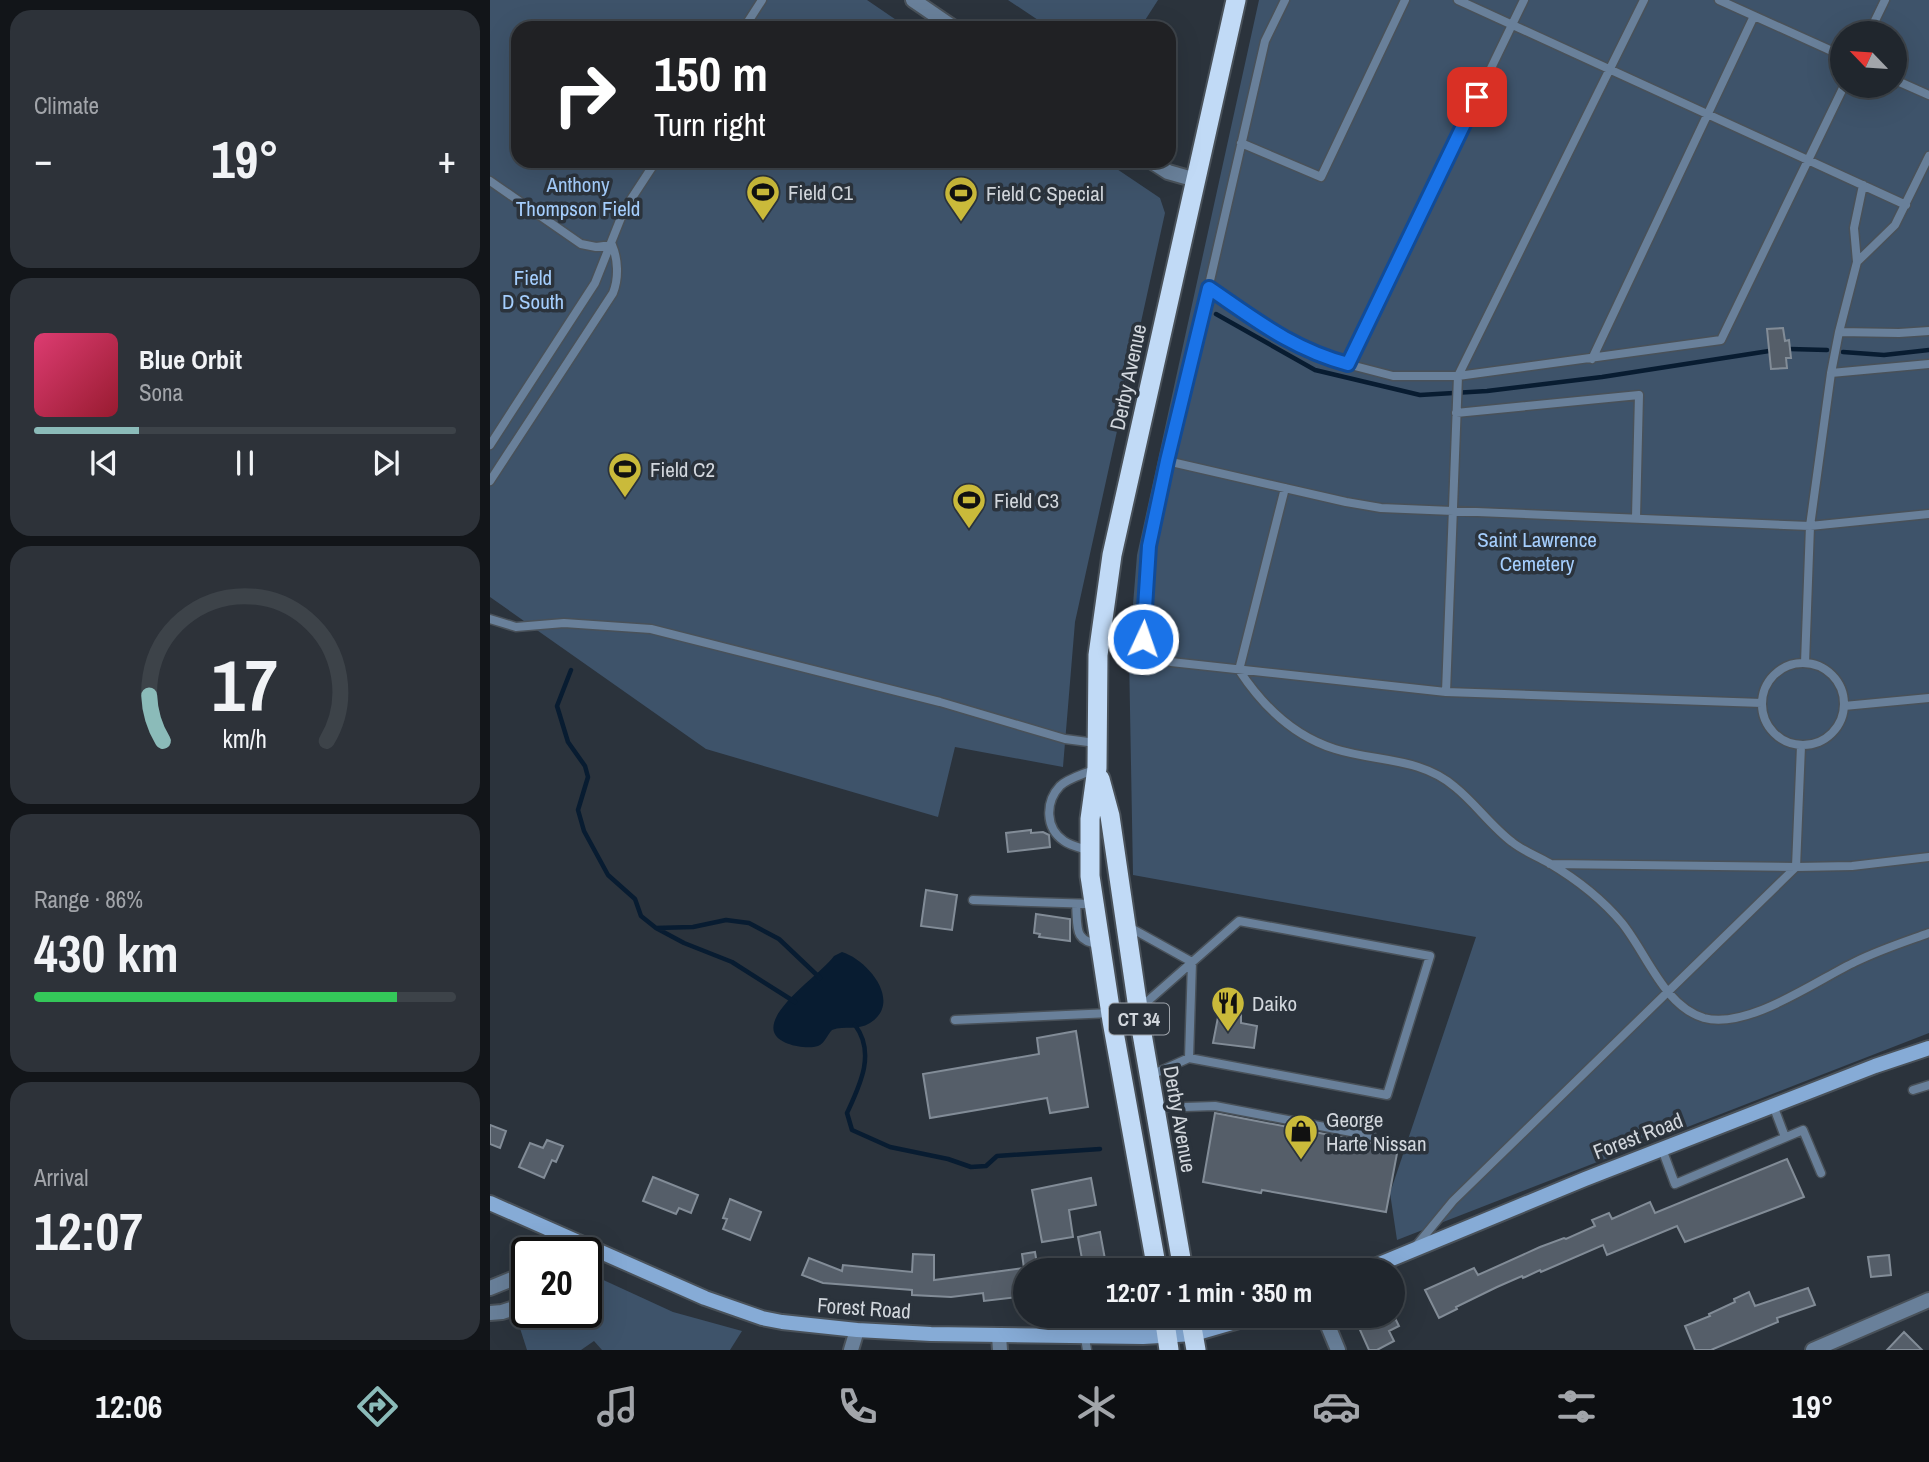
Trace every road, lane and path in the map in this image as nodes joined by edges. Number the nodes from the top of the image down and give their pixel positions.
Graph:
1 (762, 0) edge
2 (913, 0) edge
3 (1236, 0) edge
4 (1285, 0) edge
5 (1405, 0) edge
6 (1458, 0) edge
7 (1524, 0) edge
8 (1644, 0) edge
9 (1719, 0) edge
10 (1885, 0) edge
11 (1754, 16) junction
12 (748, 21) edge
13 (944, 21) edge
14 (1875, 21) edge
15 (1512, 25) junction
16 (1830, 50) edge
17 (1611, 70) junction
18 (1908, 86) edge
19 (1929, 95) edge
20 (1838, 98) edge
21 (1708, 114) junction
22 (1241, 143) junction
23 (1929, 156) edge
24 (1807, 160) junction
25 (651, 168) edge
26 (1162, 168) edge
27 (1196, 180) junction
28 (490, 181) edge
29 (1863, 186) junction
30 (1906, 205) junction
31 (611, 245) junction
32 (1857, 262) junction
33 (1209, 288) junction
34 (1839, 331) junction
35 (1929, 331) edge
36 (1592, 359) junction
37 (1348, 364) junction
38 (1929, 364) edge
39 (1830, 373) junction
40 (1458, 381) junction
41 (1456, 413) junction
42 (490, 445) edge
43 (1167, 461) junction
44 (490, 481) edge
45 (1285, 488) junction
46 (1452, 511) junction
47 (1929, 514) edge
48 (1636, 517) junction
49 (1810, 526) junction
50 (490, 618) edge
51 (1805, 663) junction
52 (1239, 670) junction
53 (1446, 692) junction
54 (1929, 698) edge
55 (1762, 703) junction
56 (1844, 706) junction
57 (1096, 743) junction
58 (1801, 746) junction
59 (1097, 768) junction
60 (1090, 851) junction
61 (1929, 857) edge
62 (1550, 863) junction
63 (1796, 867) junction
64 (973, 900) dead end
65 (1085, 904) junction
66 (1126, 925) junction
67 (1929, 933) edge
68 (1192, 962) junction
69 (1668, 994) junction
70 (1138, 1009) junction
71 (1111, 1013) junction
72 (955, 1020) dead end
73 (1929, 1048) edge
74 (1189, 1058) junction
75 (1149, 1076) junction
76 (1929, 1086) edge
77 (1913, 1090) dead end
78 (1773, 1105) junction
79 (1155, 1108) junction
80 (1372, 1136) dead end
81 (1786, 1137) junction
82 (1662, 1149) junction
83 (1821, 1173) dead end
84 (490, 1203) edge
85 (553, 1233) junction
86 (551, 1237) edge
87 (559, 1237) edge
88 (1412, 1250) junction
89 (1155, 1258) edge
90 (1181, 1258) edge
91 (1393, 1258) edge
92 (602, 1259) edge
93 (511, 1279) edge
94 (490, 1288) edge
95 (1929, 1300) edge
96 (511, 1309) edge
97 (490, 1313) edge
98 (1217, 1328) edge
99 (1329, 1328) edge
100 (857, 1330) junction
101 (1193, 1333) edge
102 (999, 1343) edge
103 (1168, 1343) edge
104 (1086, 1344) edge
105 (851, 1350) edge
106 (1338, 1350) edge
107 (1813, 1350) edge

1 - 12 lane
2 - 13 street
3 - 27 highway, Derby Avenue / CT 34
4 - 22 lane
5 - 22 lane
6 - 15 lane
7 - 15 lane
8 - 17 lane
9 - 11 lane
10 - 14 lane
11 - 16 lane
11 - 21 lane
15 - 17 lane
15 - 37 lane
17 - 21 lane
17 - 40 lane
18 - 19 lane
20 - 24 lane
21 - 24 lane
21 - 36 lane
22 - 33 lane
23 - 30 lane
24 - 29 lane
24 - 36 lane
25 - 31 lane
26 - 27 street
27 - 57 highway, Derby Avenue / CT 34
28 - 31 lane
29 - 30 lane
29 - 32 lane
30 - 32 lane
31 - 42 lane
31 - 44 lane
32 - 34 lane
33 - 37 lane
33 - 43 lane
34 - 35 lane
34 - 39 lane
36 - 40 lane
37 - 40 lane
38 - 39 lane
39 - 49 lane
40 - 41 lane
41 - 46 lane
41 - 48 lane
43 - 45 lane
43 - 52 lane
45 - 46 lane
45 - 52 lane
46 - 48 lane
46 - 53 lane
47 - 49 lane
48 - 49 lane
49 - 51 lane
50 - 57 lane
51 - 55 lane
51 - 56 lane
52 - 53 lane
52 - 62 lane
53 - 55 lane
54 - 56 lane
55 - 58 lane
56 - 58 lane
57 - 59 highway, Derby Avenue / CT 34
58 - 63 lane
59 - 60 highway, Derby Avenue / CT 34
59 - 60 lane
59 - 66 highway, Derby Avenue / CT 34
60 - 65 highway, Derby Avenue / CT 34
61 - 63 lane
62 - 63 lane
62 - 69 lane
63 - 69 lane
64 - 65 lane
65 - 71 highway, Derby Avenue / CT 34
66 - 68 lane
66 - 70 highway, Derby Avenue / CT 34
67 - 69 lane
68 - 70 lane
68 - 74 lane
68 - 74 lane
69 - 88 lane
70 - 71 highway
70 - 75 highway, Derby Avenue / CT 34
71 - 72 lane
71 - 89 highway, Derby Avenue / CT 34
73 - 78 main road, Forest Road
74 - 75 lane
75 - 79 highway, Derby Avenue / CT 34
76 - 77 lane
78 - 81 lane
78 - 82 main road, Forest Road
79 - 80 lane
79 - 90 highway, Derby Avenue / CT 34
81 - 82 lane
81 - 83 lane
82 - 88 main road, Forest Road
84 - 85 main road, Forest Road
85 - 86 street
85 - 87 main road, Forest Road
88 - 91 main road, Forest Road
92 - 100 main road, Forest Road
93 - 94 street
95 - 107 street
96 - 97 street
98 - 101 main road, Forest Road
99 - 106 street
100 - 102 main road, Forest Road
100 - 105 street
101 - 103 main road, Forest Road
102 - 104 main road, Forest Road
103 - 104 main road, Forest Road

